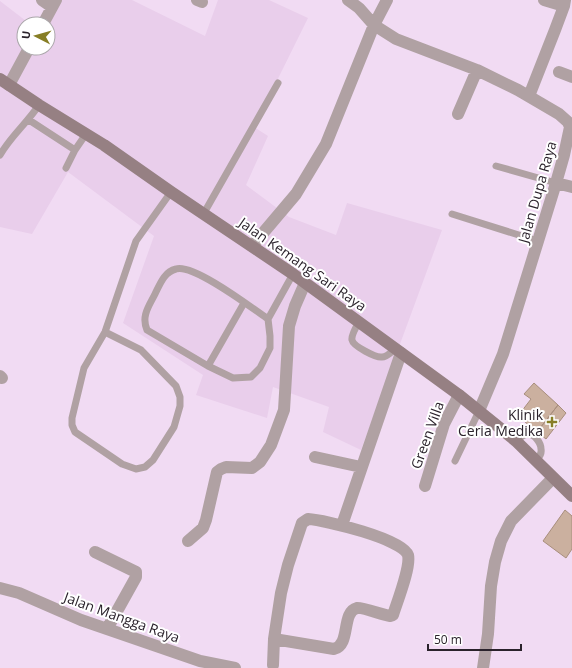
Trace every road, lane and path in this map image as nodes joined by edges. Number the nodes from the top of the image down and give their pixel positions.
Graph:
1 (348, 0) edge
2 (387, 0) edge
3 (544, 0) edge
4 (50, 2) edge
5 (564, 3) edge
6 (46, 16) edge
7 (374, 25) junction
8 (23, 56) edge
9 (477, 70) junction
10 (560, 72) dead end
11 (572, 77) edge
12 (5, 82) edge
13 (278, 82) dead end
14 (529, 96) junction
15 (39, 105) junction
16 (458, 114) dead end
17 (571, 119) edge
18 (29, 120) junction
19 (86, 134) junction
20 (75, 150) junction
21 (0, 155) edge
22 (496, 166) dead end
23 (66, 168) dead end
24 (556, 183) junction
25 (572, 187) edge
26 (171, 192) junction
27 (204, 213) junction
28 (452, 214) dead end
29 (538, 242) junction
30 (252, 246) junction
31 (293, 274) junction
32 (306, 283) junction
33 (244, 303) junction
34 (268, 319) junction
35 (358, 322) junction
36 (105, 332) junction
37 (398, 351) junction
38 (208, 366) junction
39 (458, 395) junction
40 (479, 411) junction
41 (315, 457) dead end
42 (455, 461) dead end
43 (361, 467) junction
44 (553, 478) junction
45 (425, 486) dead end
46 (572, 496) edge
47 (342, 525) junction
48 (188, 541) dead end
49 (95, 552) dead end
50 (0, 588) edge
51 (107, 629) junction
52 (274, 639) junction
53 (273, 665) dead end
54 (236, 668) edge
55 (483, 668) edge

1 - 7 street, Jalan Dupa Raya
2 - 7 street
3 - 5 street
4 - 6 street
5 - 14 street
7 - 9 street, Jalan Dupa Raya
7 - 30 street
8 - 12 street
9 - 14 street, Jalan Dupa Raya
9 - 16 street
10 - 11 street
12 - 15 main road, Jalan Kemang Sari Raya
13 - 27 lane
14 - 17 street, Jalan Dupa Raya
15 - 18 lane
15 - 19 main road, Jalan Kemang Sari Raya
17 - 24 street, Jalan Dupa Raya
18 - 20 lane
18 - 21 lane
19 - 20 lane
19 - 26 main road, Jalan Kemang Sari Raya
20 - 23 lane
22 - 24 lane
24 - 25 street
24 - 29 street, Jalan Dupa Raya
26 - 27 main road, Jalan Kemang Sari Raya
26 - 36 lane
27 - 30 main road, Jalan Kemang Sari Raya
28 - 29 lane
29 - 40 street, Jalan Dupa Raya
30 - 31 main road, Jalan Kemang Sari Raya
31 - 32 main road, Jalan Kemang Sari Raya
31 - 34 lane
32 - 35 main road, Jalan Kemang Sari Raya
32 - 48 street
33 - 34 lane
33 - 38 lane
33 - 38 lane
34 - 38 lane
35 - 37 main road, Jalan Kemang Sari Raya
35 - 37 lane
36 - 36 lane
37 - 39 main road, Jalan Kemang Sari Raya
37 - 43 street
39 - 40 main road, Jalan Kemang Sari Raya
39 - 45 street, Green Villa
40 - 42 lane
40 - 44 main road, Jalan Kemang Sari Raya
41 - 43 street
43 - 47 street
44 - 46 main road, Jalan Kemang Sari Raya
44 - 55 street
47 - 52 street
47 - 52 street
49 - 51 street
50 - 51 street, Jalan Mangga Raya
51 - 54 street, Jalan Mangga Raya
52 - 53 street

